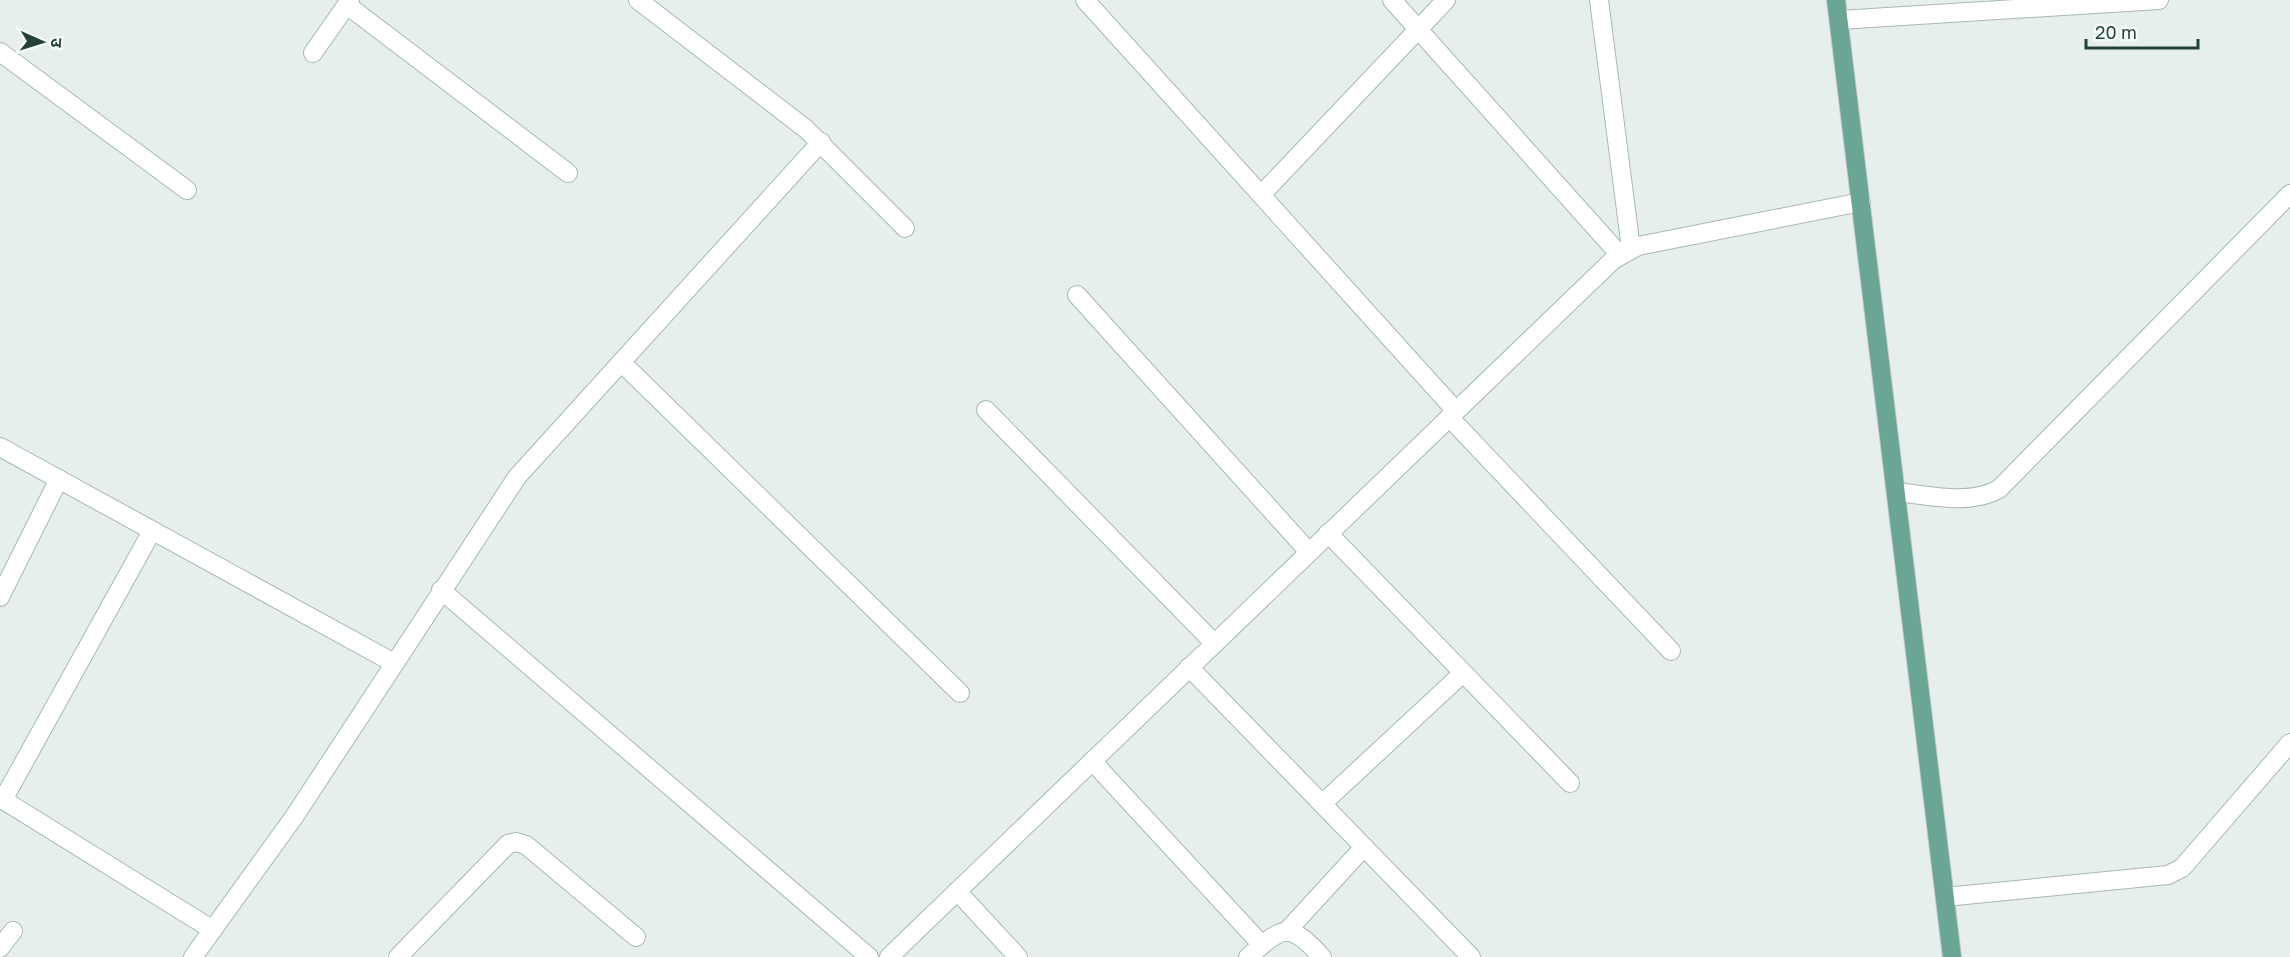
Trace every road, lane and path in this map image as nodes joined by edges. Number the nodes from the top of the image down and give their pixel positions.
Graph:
1 (638, 0) edge
2 (1084, 0) edge
3 (1392, 0) edge
4 (1446, 0) edge
5 (1599, 0) edge
6 (1836, 0) edge
7 (2159, 0) edge
8 (348, 3) edge
9 (1839, 20) junction
10 (1419, 29) junction
11 (0, 52) edge
12 (313, 53) dead end
13 (821, 142) junction
14 (568, 173) dead end
15 (187, 190) dead end
16 (2290, 194) edge
17 (1261, 195) junction
18 (1861, 202) junction
19 (905, 228) dead end
20 (1625, 252) junction
21 (1077, 295) dead end
22 (621, 362) junction
23 (986, 410) dead end
24 (1452, 414) junction
25 (0, 447) edge
26 (59, 479) junction
27 (1896, 492) junction
28 (152, 531) junction
29 (1328, 533) junction
30 (1309, 552) junction
31 (441, 590) junction
32 (0, 597) edge
33 (1214, 643) junction
34 (1671, 651) dead end
35 (394, 663) junction
36 (1189, 667) junction
37 (1463, 673) junction
38 (960, 693) dead end
39 (2290, 743) edge
40 (1092, 761) junction
41 (1570, 783) dead end
42 (2, 799) edge
43 (1322, 804) junction
44 (1364, 847) junction
45 (957, 891) junction
46 (1945, 897) junction
47 (213, 930) junction
48 (13, 931) dead end
49 (1286, 932) junction
50 (636, 937) dead end
51 (1262, 945) junction
52 (0, 948) edge
53 (193, 957) edge
54 (398, 957) edge
55 (869, 957) edge
56 (889, 957) edge
57 (1018, 957) edge
58 (1248, 957) edge
59 (1322, 957) edge
60 (1470, 957) edge
61 (1952, 957) edge

1 - 13 street
2 - 17 street
3 - 10 street
4 - 10 street
5 - 20 street
6 - 9 main road
7 - 9 street
8 - 12 street
8 - 14 street
9 - 18 main road
10 - 17 street
10 - 20 street
11 - 15 street
13 - 19 street
13 - 22 street
16 - 27 street
17 - 24 street
18 - 20 street
18 - 27 main road
20 - 24 street
21 - 30 street
22 - 31 street
22 - 38 street
23 - 33 street
24 - 29 street
24 - 34 street
25 - 26 street
26 - 28 street
26 - 32 street
27 - 46 main road
28 - 35 street
28 - 42 street
29 - 30 street
29 - 37 street
30 - 33 street
31 - 35 street
31 - 55 street
33 - 36 street
35 - 47 street
36 - 40 street
36 - 43 street
37 - 41 street
37 - 43 street
39 - 46 street
40 - 45 street
40 - 51 street
42 - 47 street
43 - 44 street
44 - 49 street
44 - 60 street
45 - 56 street
45 - 57 street
46 - 61 main road
47 - 53 street
48 - 52 street
49 - 51 street
49 - 59 street
50 - 54 street
51 - 58 street

